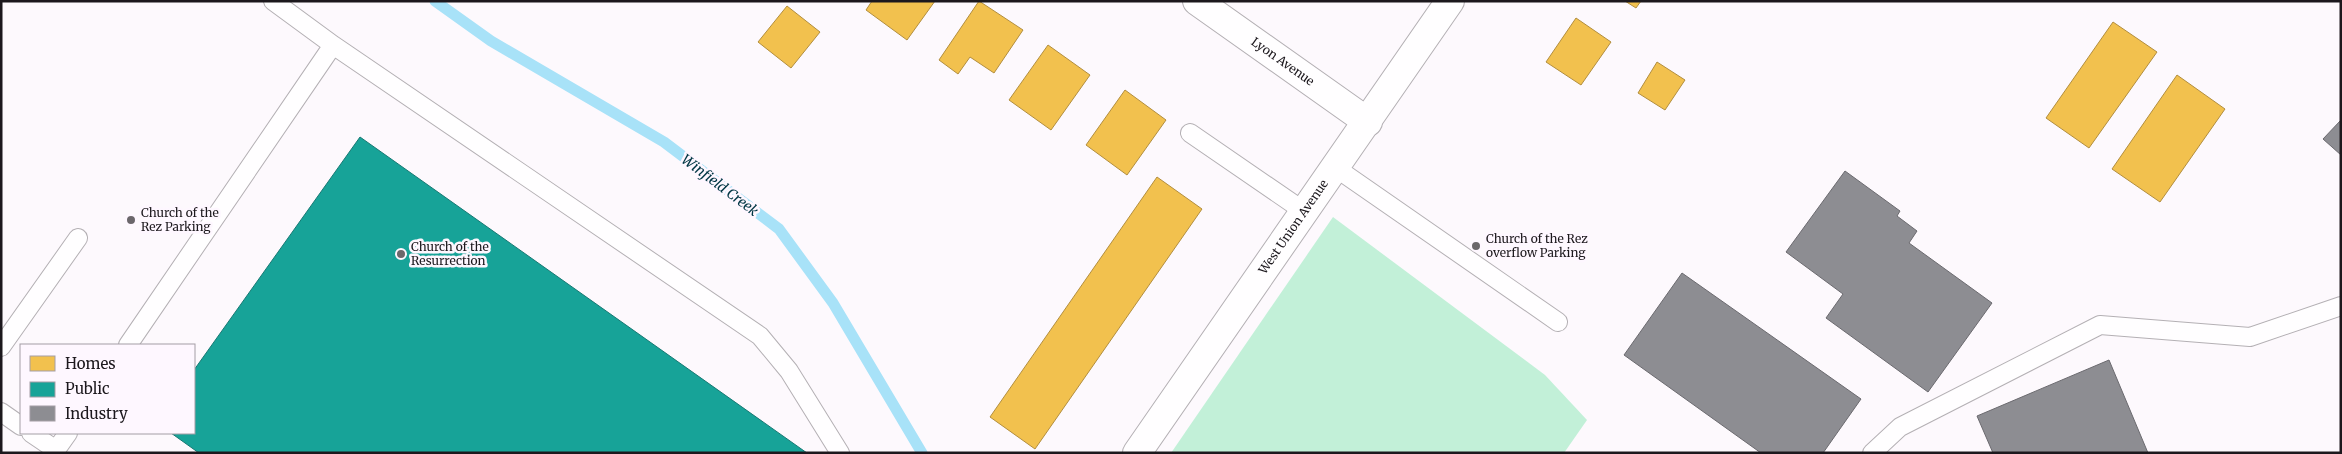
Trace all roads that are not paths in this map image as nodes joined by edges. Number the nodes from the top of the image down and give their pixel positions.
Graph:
1 (273, 1) edge
2 (1197, 1) edge
3 (1450, 1) edge
4 (333, 46) junction
5 (1368, 122) junction
6 (1190, 133) dead end
7 (1336, 168) junction
8 (1305, 212) junction
9 (78, 238) dead end
10 (2341, 306) edge
11 (1558, 322) dead end
12 (129, 344) edge
13 (1, 347) edge
14 (1, 412) edge
15 (20, 425) edge
16 (32, 434) edge
17 (67, 434) edge
18 (58, 451) edge
19 (840, 453) edge
20 (1137, 453) edge
21 (1872, 453) edge

1 - 4 lane
2 - 5 street, Lyon Avenue
3 - 5 street, West Union Avenue
4 - 12 lane
4 - 19 lane
5 - 7 street, West Union Avenue
6 - 8 lane
7 - 8 street, West Union Avenue
7 - 11 lane
8 - 20 street, West Union Avenue
9 - 13 lane
10 - 21 lane
14 - 15 lane
16 - 18 lane
17 - 18 lane

